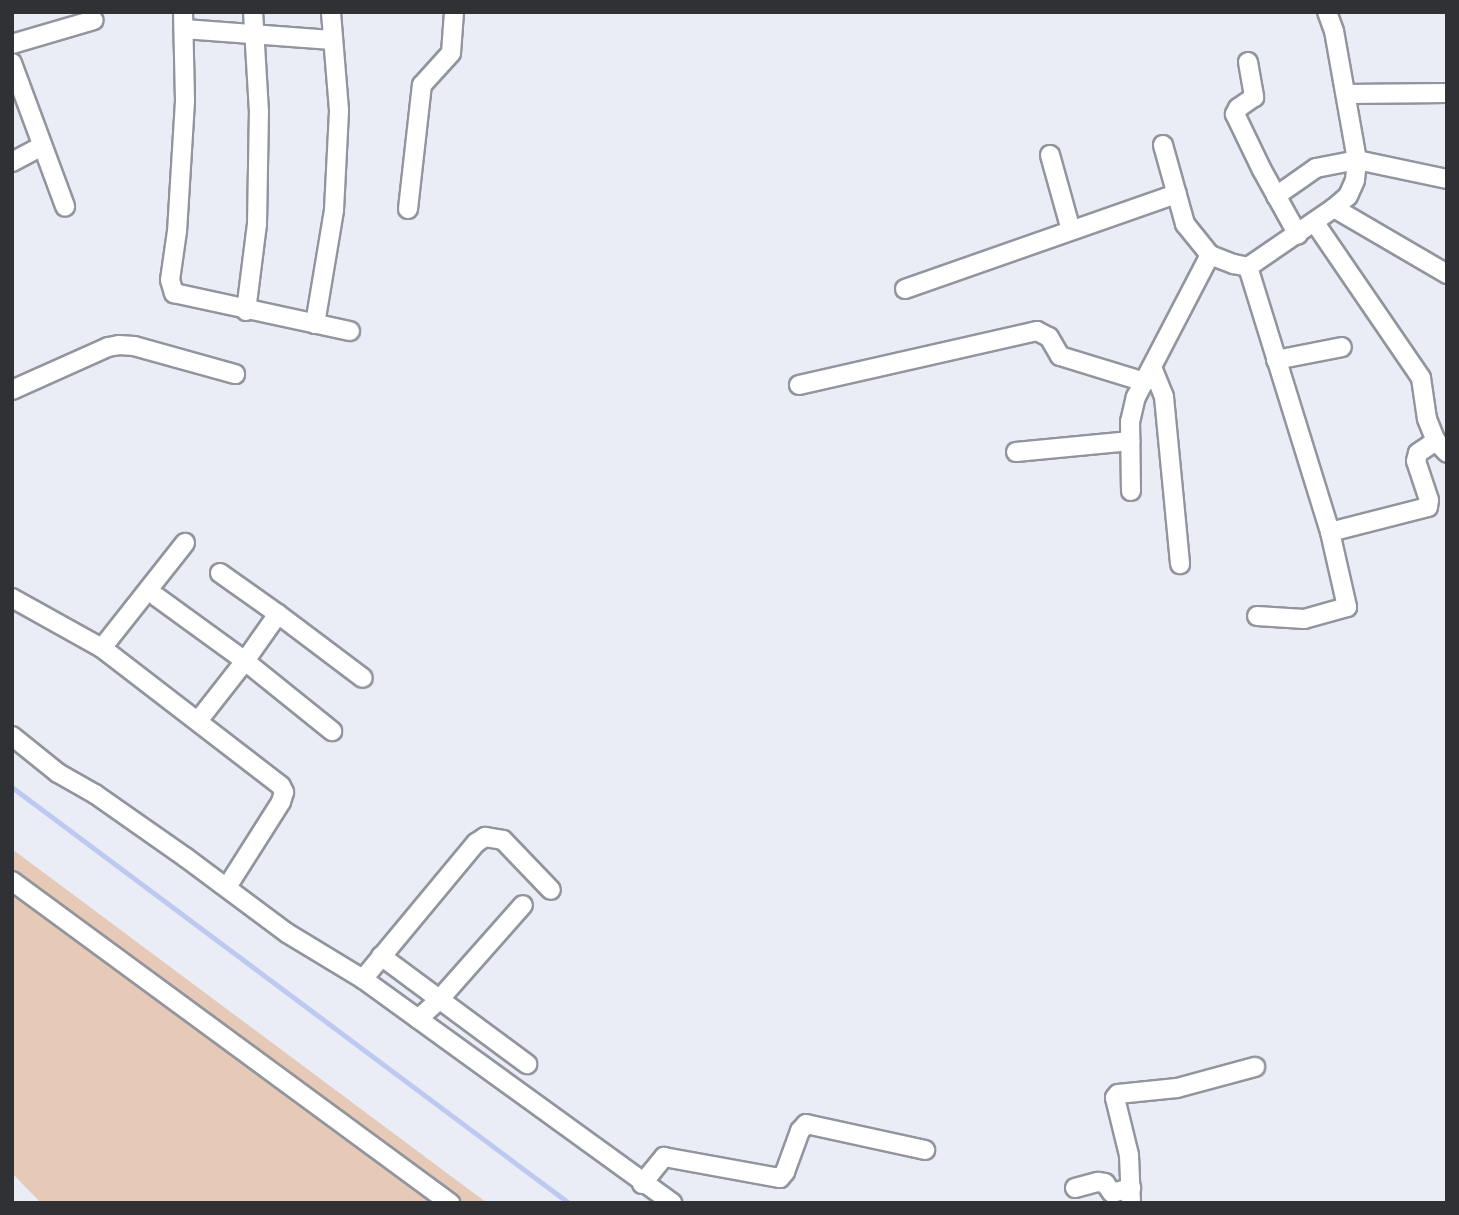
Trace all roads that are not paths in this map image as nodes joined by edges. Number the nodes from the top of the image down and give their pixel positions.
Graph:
1 (253, 12) edge
2 (331, 12) edge
3 (454, 12) edge
4 (1327, 12) edge
5 (94, 20) dead end
6 (183, 21) edge
7 (255, 33) junction
8 (332, 40) junction
9 (12, 44) edge
10 (1248, 62) dead end
11 (12, 63) edge
12 (1447, 93) edge
13 (1347, 94) junction
14 (1163, 145) dead end
15 (41, 146) junction
16 (1050, 156) dead end
17 (1357, 160) junction
18 (12, 162) edge
19 (1447, 179) edge
20 (1177, 194) junction
21 (1276, 196) junction
22 (65, 206) dead end
23 (1334, 208) junction
24 (408, 209) dead end
25 (1315, 223) junction
26 (1071, 230) junction
27 (1298, 235) junction
28 (1210, 255) junction
29 (1248, 267) junction
30 (1447, 274) edge
31 (905, 289) dead end
32 (246, 311) junction
33 (314, 324) junction
34 (350, 331) dead end
35 (1342, 347) dead end
36 (1276, 360) junction
37 (235, 374) dead end
38 (1149, 374) junction
39 (800, 385) dead end
40 (12, 390) edge
41 (1130, 441) junction
42 (1441, 447) edge
43 (1016, 452) dead end
44 (1131, 491) dead end
45 (1330, 532) junction
46 (185, 543) dead end
47 (1180, 564) dead end
48 (220, 573) dead end
49 (157, 597) dead end
50 (12, 598) edge
51 (278, 614) junction
52 (1257, 616) dead end
53 (102, 648) junction
54 (245, 661) junction
55 (363, 678) dead end
56 (198, 721) junction
57 (332, 731) dead end
58 (12, 736) edge
59 (12, 881) edge
60 (551, 890) dead end
61 (232, 891) junction
62 (523, 905) dead end
63 (381, 956) junction
64 (363, 979) junction
65 (438, 1001) junction
66 (418, 1019) junction
67 (527, 1064) dead end
68 (1255, 1067) dead end
69 (925, 1150) dead end
70 (642, 1184) junction
71 (1075, 1188) dead end
72 (1131, 1197) edge
73 (450, 1203) edge
74 (672, 1203) edge

1 - 7 street
2 - 8 street
3 - 24 street
4 - 13 street
5 - 9 street
6 - 7 street
6 - 32 street
7 - 8 street
7 - 32 street
8 - 33 street
10 - 21 street
11 - 15 street
12 - 13 street
13 - 17 street
14 - 20 street
15 - 18 street
15 - 22 street
16 - 26 street
17 - 19 street
17 - 21 street
17 - 23 street
20 - 26 street
20 - 28 street
21 - 27 street
23 - 25 street
23 - 30 street
25 - 27 street
25 - 42 street
26 - 31 street
27 - 29 street
28 - 29 street
28 - 38 street
29 - 36 street
32 - 33 street
33 - 34 street
35 - 36 street
36 - 45 street
37 - 40 street
38 - 39 street
38 - 41 street
38 - 47 street
41 - 43 street
41 - 44 street
42 - 45 street
45 - 52 street
46 - 53 street
48 - 51 street
49 - 54 street
50 - 53 street
51 - 54 street
51 - 55 street
53 - 56 street
54 - 56 street
54 - 57 street
56 - 61 street
58 - 61 street
59 - 73 street
60 - 63 street
61 - 64 street
62 - 65 street
63 - 64 street
63 - 65 street
64 - 66 street
65 - 66 street
65 - 67 street
66 - 70 street
68 - 72 street
69 - 70 street
70 - 74 street
71 - 72 street

